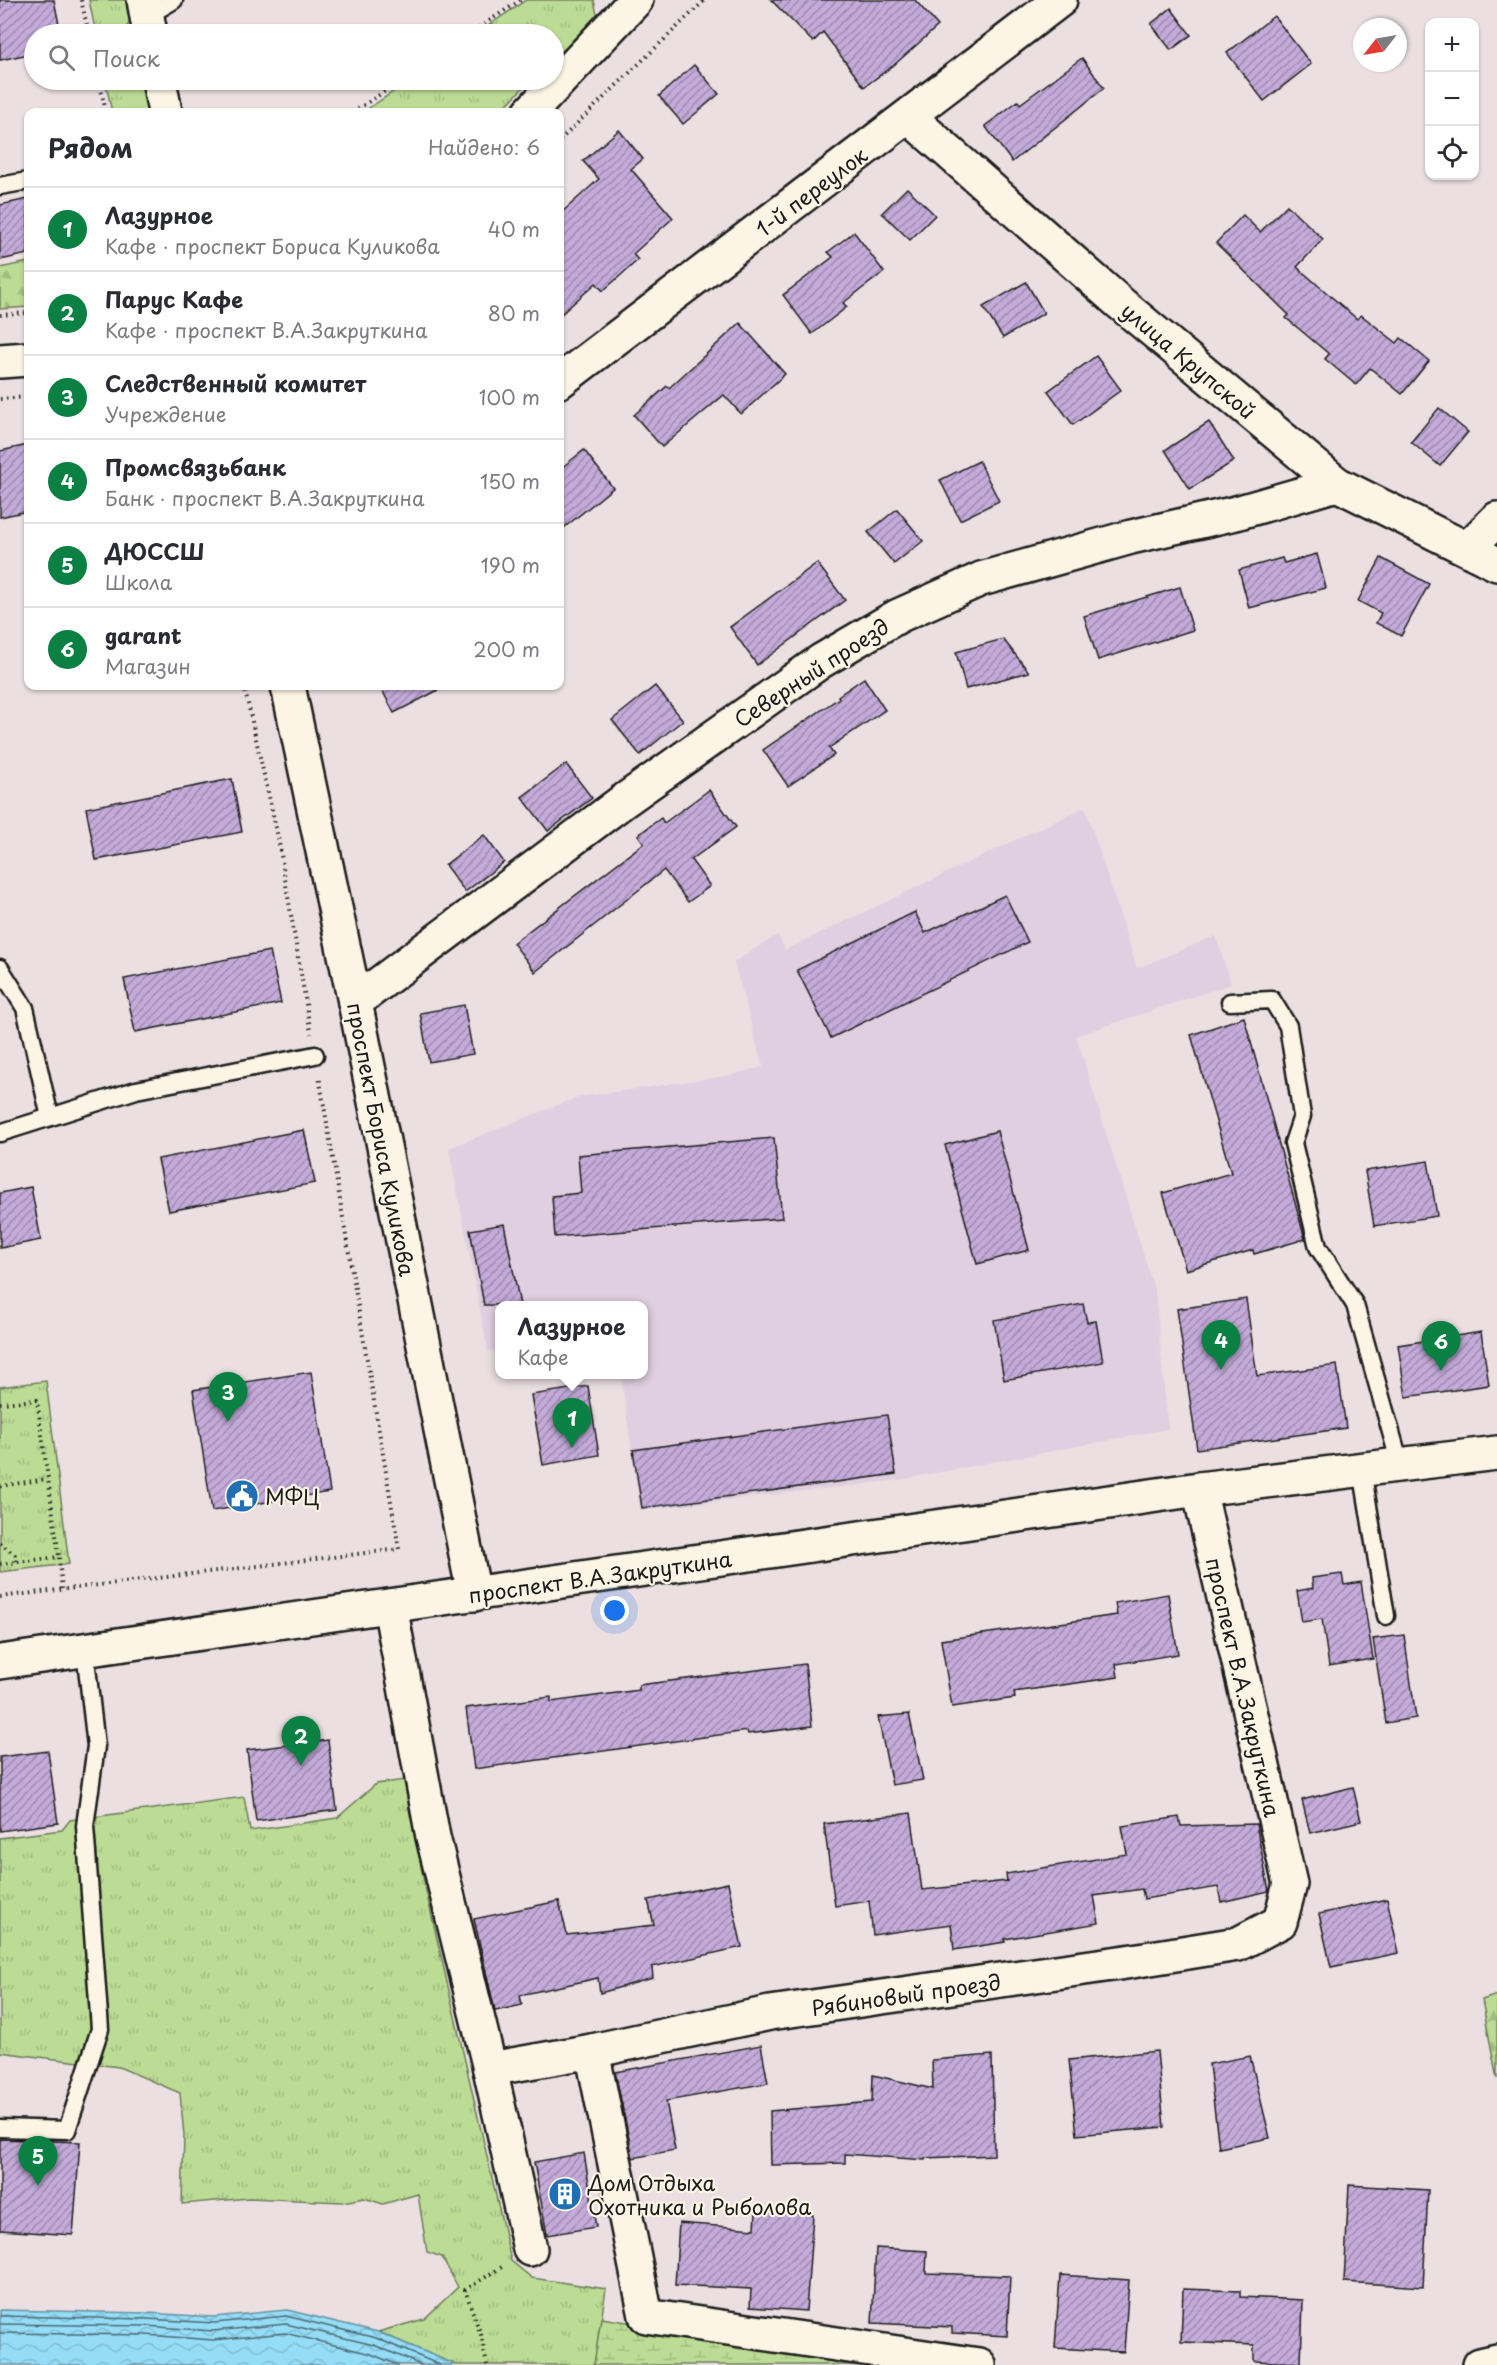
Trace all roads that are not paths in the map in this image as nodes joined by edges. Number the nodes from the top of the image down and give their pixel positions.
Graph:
1 (636, 0) edge
2 (1060, 0) edge
3 (564, 76) edge
4 (161, 90) edge
5 (551, 90) edge
6 (164, 108) edge
7 (534, 108) edge
8 (909, 117) junction
9 (24, 182) edge
10 (0, 186) edge
11 (24, 359) edge
12 (0, 361) edge
13 (564, 378) edge
14 (1337, 484) junction
15 (1497, 519) edge
16 (1468, 548) junction
17 (1497, 564) edge
18 (289, 690) edge
19 (0, 968) edge
20 (355, 1002) junction
21 (1230, 1002) dead end
22 (315, 1055) road end
23 (50, 1117) junction
24 (0, 1133) edge
25 (1497, 1453) edge
26 (1400, 1464) junction
27 (1362, 1469) junction
28 (1199, 1489) junction
29 (474, 1594) junction
30 (390, 1606) junction
31 (1386, 1616) dead end
32 (85, 1650) junction
33 (0, 1662) edge
34 (1290, 1884) joint
35 (592, 2051) junction
36 (490, 2069) junction
37 (0, 2128) edge
38 (530, 2249) road end
39 (1497, 2361) edge
40 (978, 2365) edge
41 (1480, 2365) edge

1 - 3 street
2 - 8 street, 1-й переулок
4 - 6 street
5 - 7 street
8 - 13 street, 1-й переулок
8 - 14 street, улица Крупской
9 - 10 lane
11 - 12 street
14 - 16 street, улица Крупской
14 - 20 street, Северный проезд
15 - 16 street
16 - 17 street, улица Крупской
18 - 20 street, проспект Бориса Куликова
19 - 23 lane
20 - 29 street, проспект Бориса Куликова
21 - 26 lane
22 - 23 lane
23 - 24 lane
25 - 26 street, проспект В.А.Закруткина
26 - 27 street, проспект В.А.Закруткина
27 - 28 street, проспект В.А.Закруткина
27 - 31 lane
28 - 29 street, проспект В.А.Закруткина
28 - 34 street, проспект В.А.Закруткина
29 - 30 street, проспект В.А.Закруткина
30 - 32 street, проспект В.А.Закруткина
30 - 36 street
32 - 33 street, проспект В.А.Закруткина
32 - 37 lane
34 - 35 street, Рябиновый проезд
35 - 36 street, Рябиновый проезд
35 - 40 street
36 - 38 street
39 - 41 street

